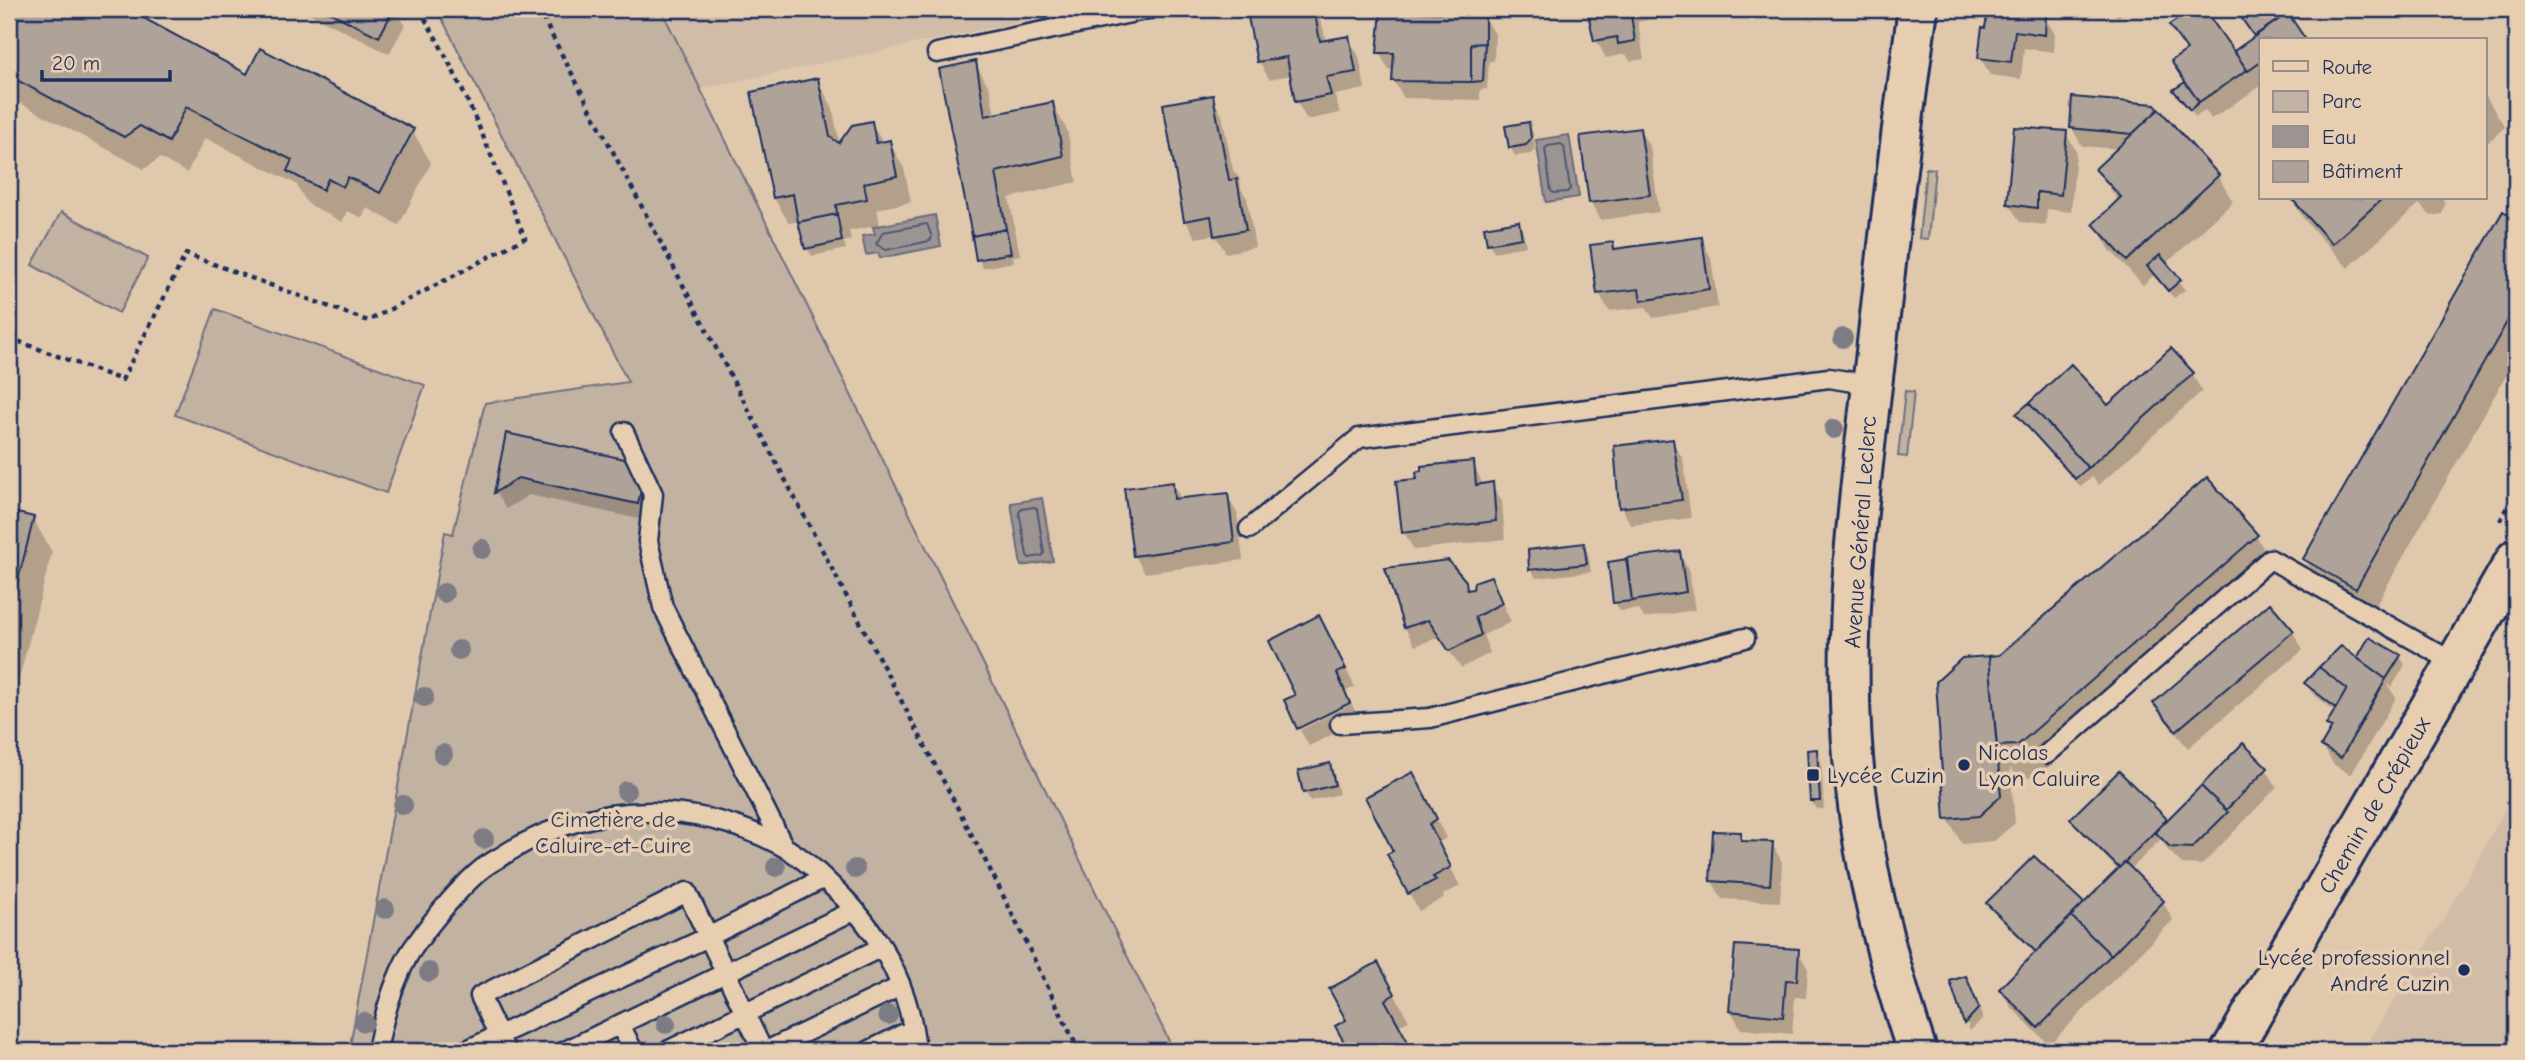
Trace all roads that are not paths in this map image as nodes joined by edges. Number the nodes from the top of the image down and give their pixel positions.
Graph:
1 (1150, 9) edge
2 (1908, 9) edge
3 (1918, 9) edge
4 (937, 53) dead end
5 (1906, 90) junction
6 (1872, 385) junction
7 (624, 432) dead end
8 (1249, 529) dead end
9 (2516, 559) edge
10 (1745, 638) dead end
11 (2455, 663) junction
12 (1340, 724) dead end
13 (2047, 754) dead end
14 (784, 847) junction
15 (824, 878) junction
16 (855, 910) junction
17 (708, 937) junction
18 (882, 947) junction
19 (725, 973) junction
20 (901, 985) junction
21 (745, 1013) junction
22 (620, 1024) junction
23 (913, 1029) junction
24 (502, 1043) edge
25 (377, 1051) edge
26 (465, 1051) edge
27 (565, 1051) edge
28 (633, 1051) edge
29 (667, 1051) edge
30 (765, 1051) edge
31 (868, 1051) edge
32 (916, 1051) edge
33 (1917, 1051) edge
34 (2231, 1051) edge

1 - 4 lane
2 - 5 main road, Avenue Général Leclerc
3 - 5 main road, Avenue Général Leclerc
5 - 6 main road, Avenue Général Leclerc
6 - 8 lane
6 - 33 main road, Avenue Général Leclerc
7 - 14 lane
9 - 11 main road, Chemin de Crépieux
10 - 12 lane
11 - 13 lane
11 - 34 main road, Chemin de Crépieux
14 - 15 lane
14 - 25 lane
15 - 16 lane
15 - 17 lane
16 - 18 lane
16 - 19 lane
17 - 19 lane
17 - 24 lane
17 - 24 lane
18 - 20 lane
18 - 21 lane
19 - 21 lane
19 - 22 lane
20 - 23 lane
20 - 30 lane
21 - 29 lane
21 - 30 lane
22 - 27 lane
22 - 28 lane
23 - 31 lane
23 - 32 lane
24 - 26 lane

